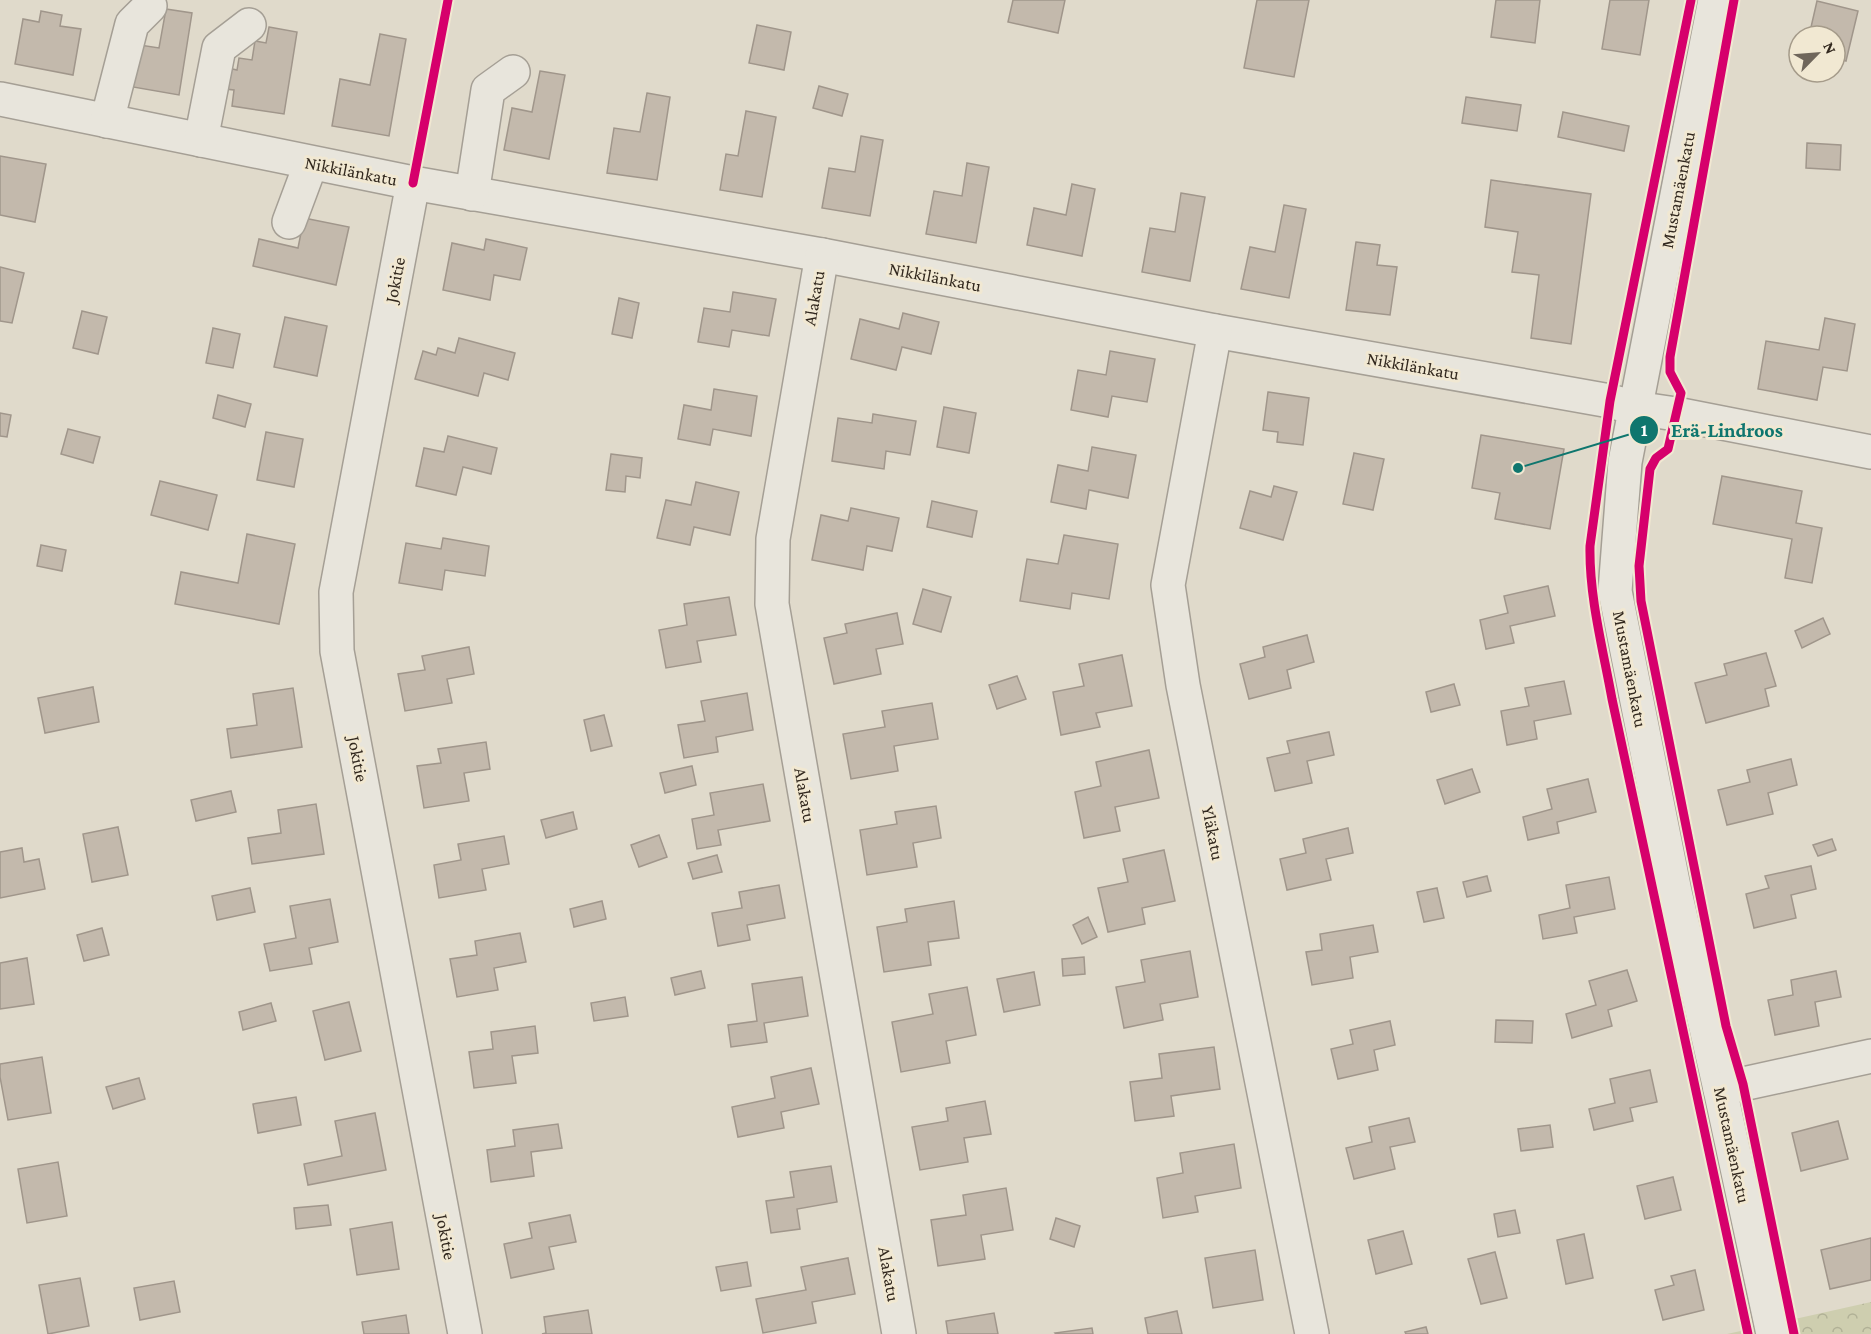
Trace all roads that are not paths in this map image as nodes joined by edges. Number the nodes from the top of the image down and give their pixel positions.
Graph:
1 (1715, 0) edge
2 (150, 6) dead end
3 (249, 25) dead end
4 (513, 72) dead end
5 (0, 99) edge
6 (107, 121) junction
7 (201, 140) junction
8 (311, 163) junction
9 (413, 183) junction
10 (472, 194) junction
11 (289, 222) dead end
12 (822, 255) junction
13 (1215, 331) junction
14 (1635, 408) junction
15 (1871, 452) edge
16 (1871, 1056) edge
17 (1720, 1089) junction
18 (465, 1334) edge
19 (899, 1334) edge
20 (1312, 1334) edge
21 (1773, 1334) edge

1 - 14 street, Mustamäenkatu
2 - 6 street
3 - 7 street
4 - 10 street
5 - 6 street, Nikkilänkatu
6 - 7 street, Nikkilänkatu
7 - 8 street, Nikkilänkatu
8 - 9 street, Nikkilänkatu
8 - 11 street
9 - 10 street, Nikkilänkatu
9 - 18 street, Jokitie
10 - 12 street, Nikkilänkatu
12 - 13 street, Nikkilänkatu
12 - 19 street, Alakatu
13 - 14 street, Nikkilänkatu
13 - 20 street, Yläkatu
14 - 15 street, Nikkilänkatu
14 - 17 street, Mustamäenkatu
16 - 17 street
17 - 21 street, Mustamäenkatu

